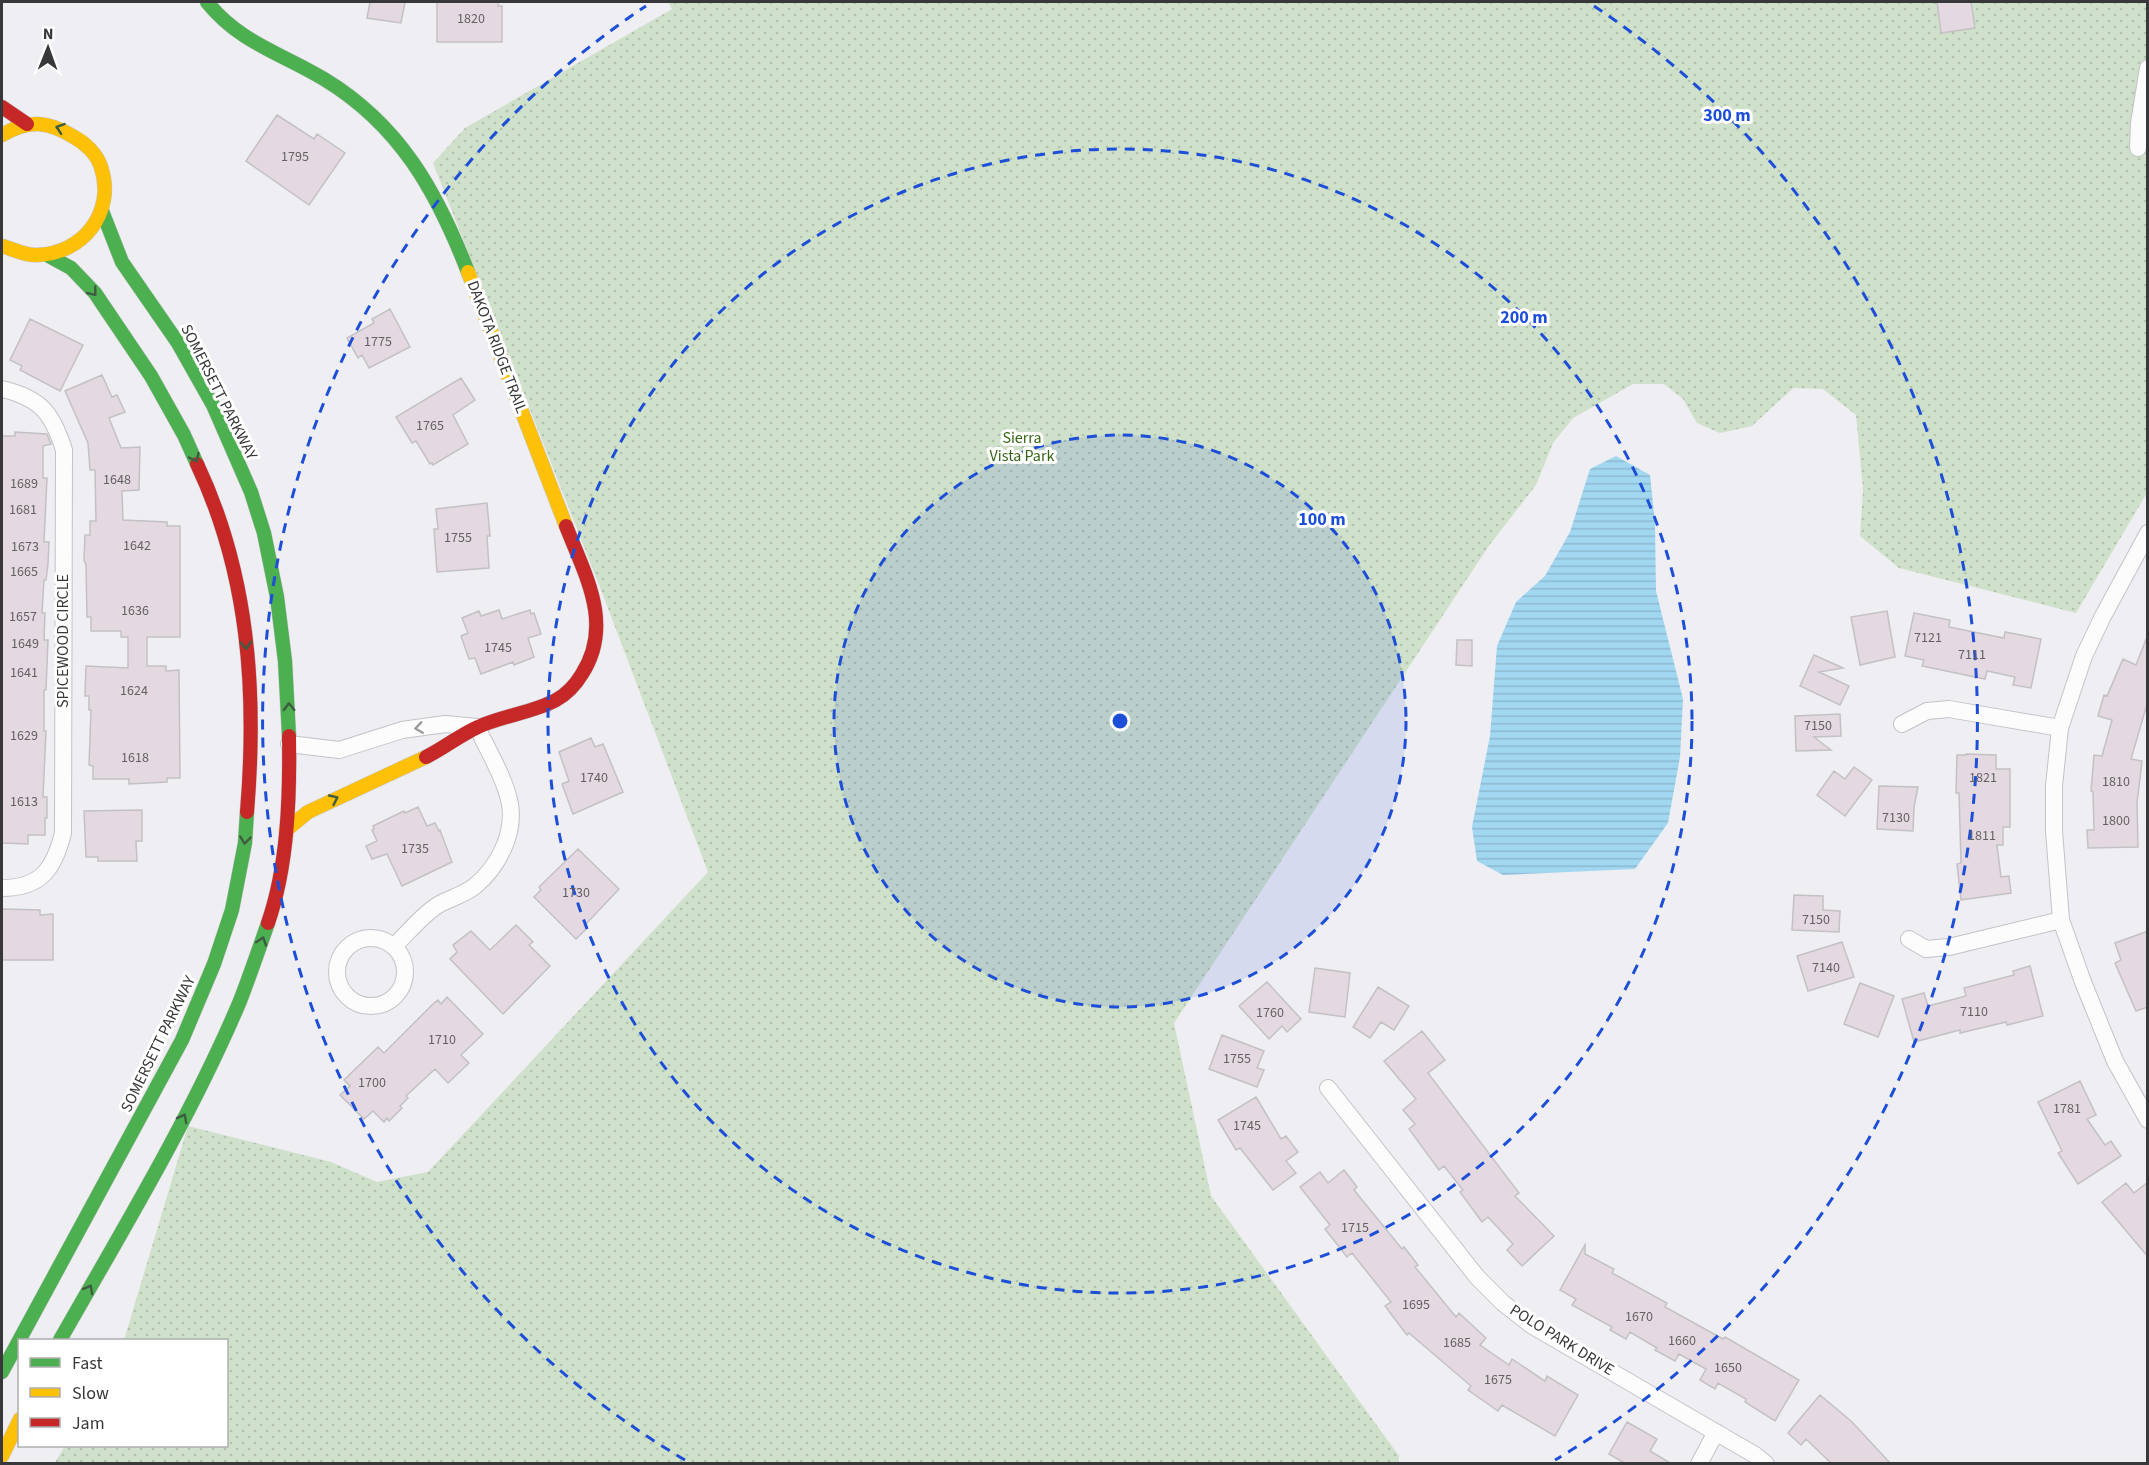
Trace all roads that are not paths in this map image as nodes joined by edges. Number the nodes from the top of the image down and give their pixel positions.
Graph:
1 (207, 2) edge
2 (2148, 68) edge
3 (2, 107) edge
4 (27, 124) junction
5 (2, 135) edge
6 (2138, 148) dead end
7 (102, 211) junction
8 (6, 252) edge
9 (49, 256) junction
10 (2, 389) edge
11 (2148, 533) edge
12 (1902, 724) dead end
13 (477, 728) junction
14 (2060, 728) junction
15 (289, 744) junction
16 (286, 830) junction
17 (2, 888) edge
18 (2061, 920) junction
19 (1909, 939) dead end
20 (394, 946) junction
21 (1328, 1088) dead end
22 (2148, 1120) edge
23 (20, 1339) edge
24 (61, 1339) edge
25 (18, 1342) edge
26 (2, 1372) edge
27 (18, 1423) edge
28 (1716, 1432) junction
29 (2, 1456) edge
30 (1699, 1464) edge
31 (1767, 1464) edge

1 - 13 main road, DAKOTA RIDGE TRAIL
2 - 6 street
3 - 4 main road
4 - 5 main road
7 -> 4 main road
7 - 9 main road
15 -> 7 main road, SOMERSETT PARKWAY
8 - 9 main road
9 -> 23 main road, SOMERSETT PARKWAY
10 - 17 street, SPICEWOOD CIRCLE
11 - 14 street
12 - 14 street
13 -> 15 street, DAKOTA RIDGE TRAIL
16 -> 13 main road, DAKOTA RIDGE TRAIL
13 - 20 street
14 - 18 street
15 - 16 main road, SOMERSETT PARKWAY
24 -> 16 main road, SOMERSETT PARKWAY
18 - 19 street
18 - 22 street
20 - 20 street
21 - 28 street, POLO PARK DRIVE
25 -> 26 main road, SOMERSETT PARKWAY
27 - 29 main road
28 - 30 street
28 - 31 street, POLO PARK DRIVE

